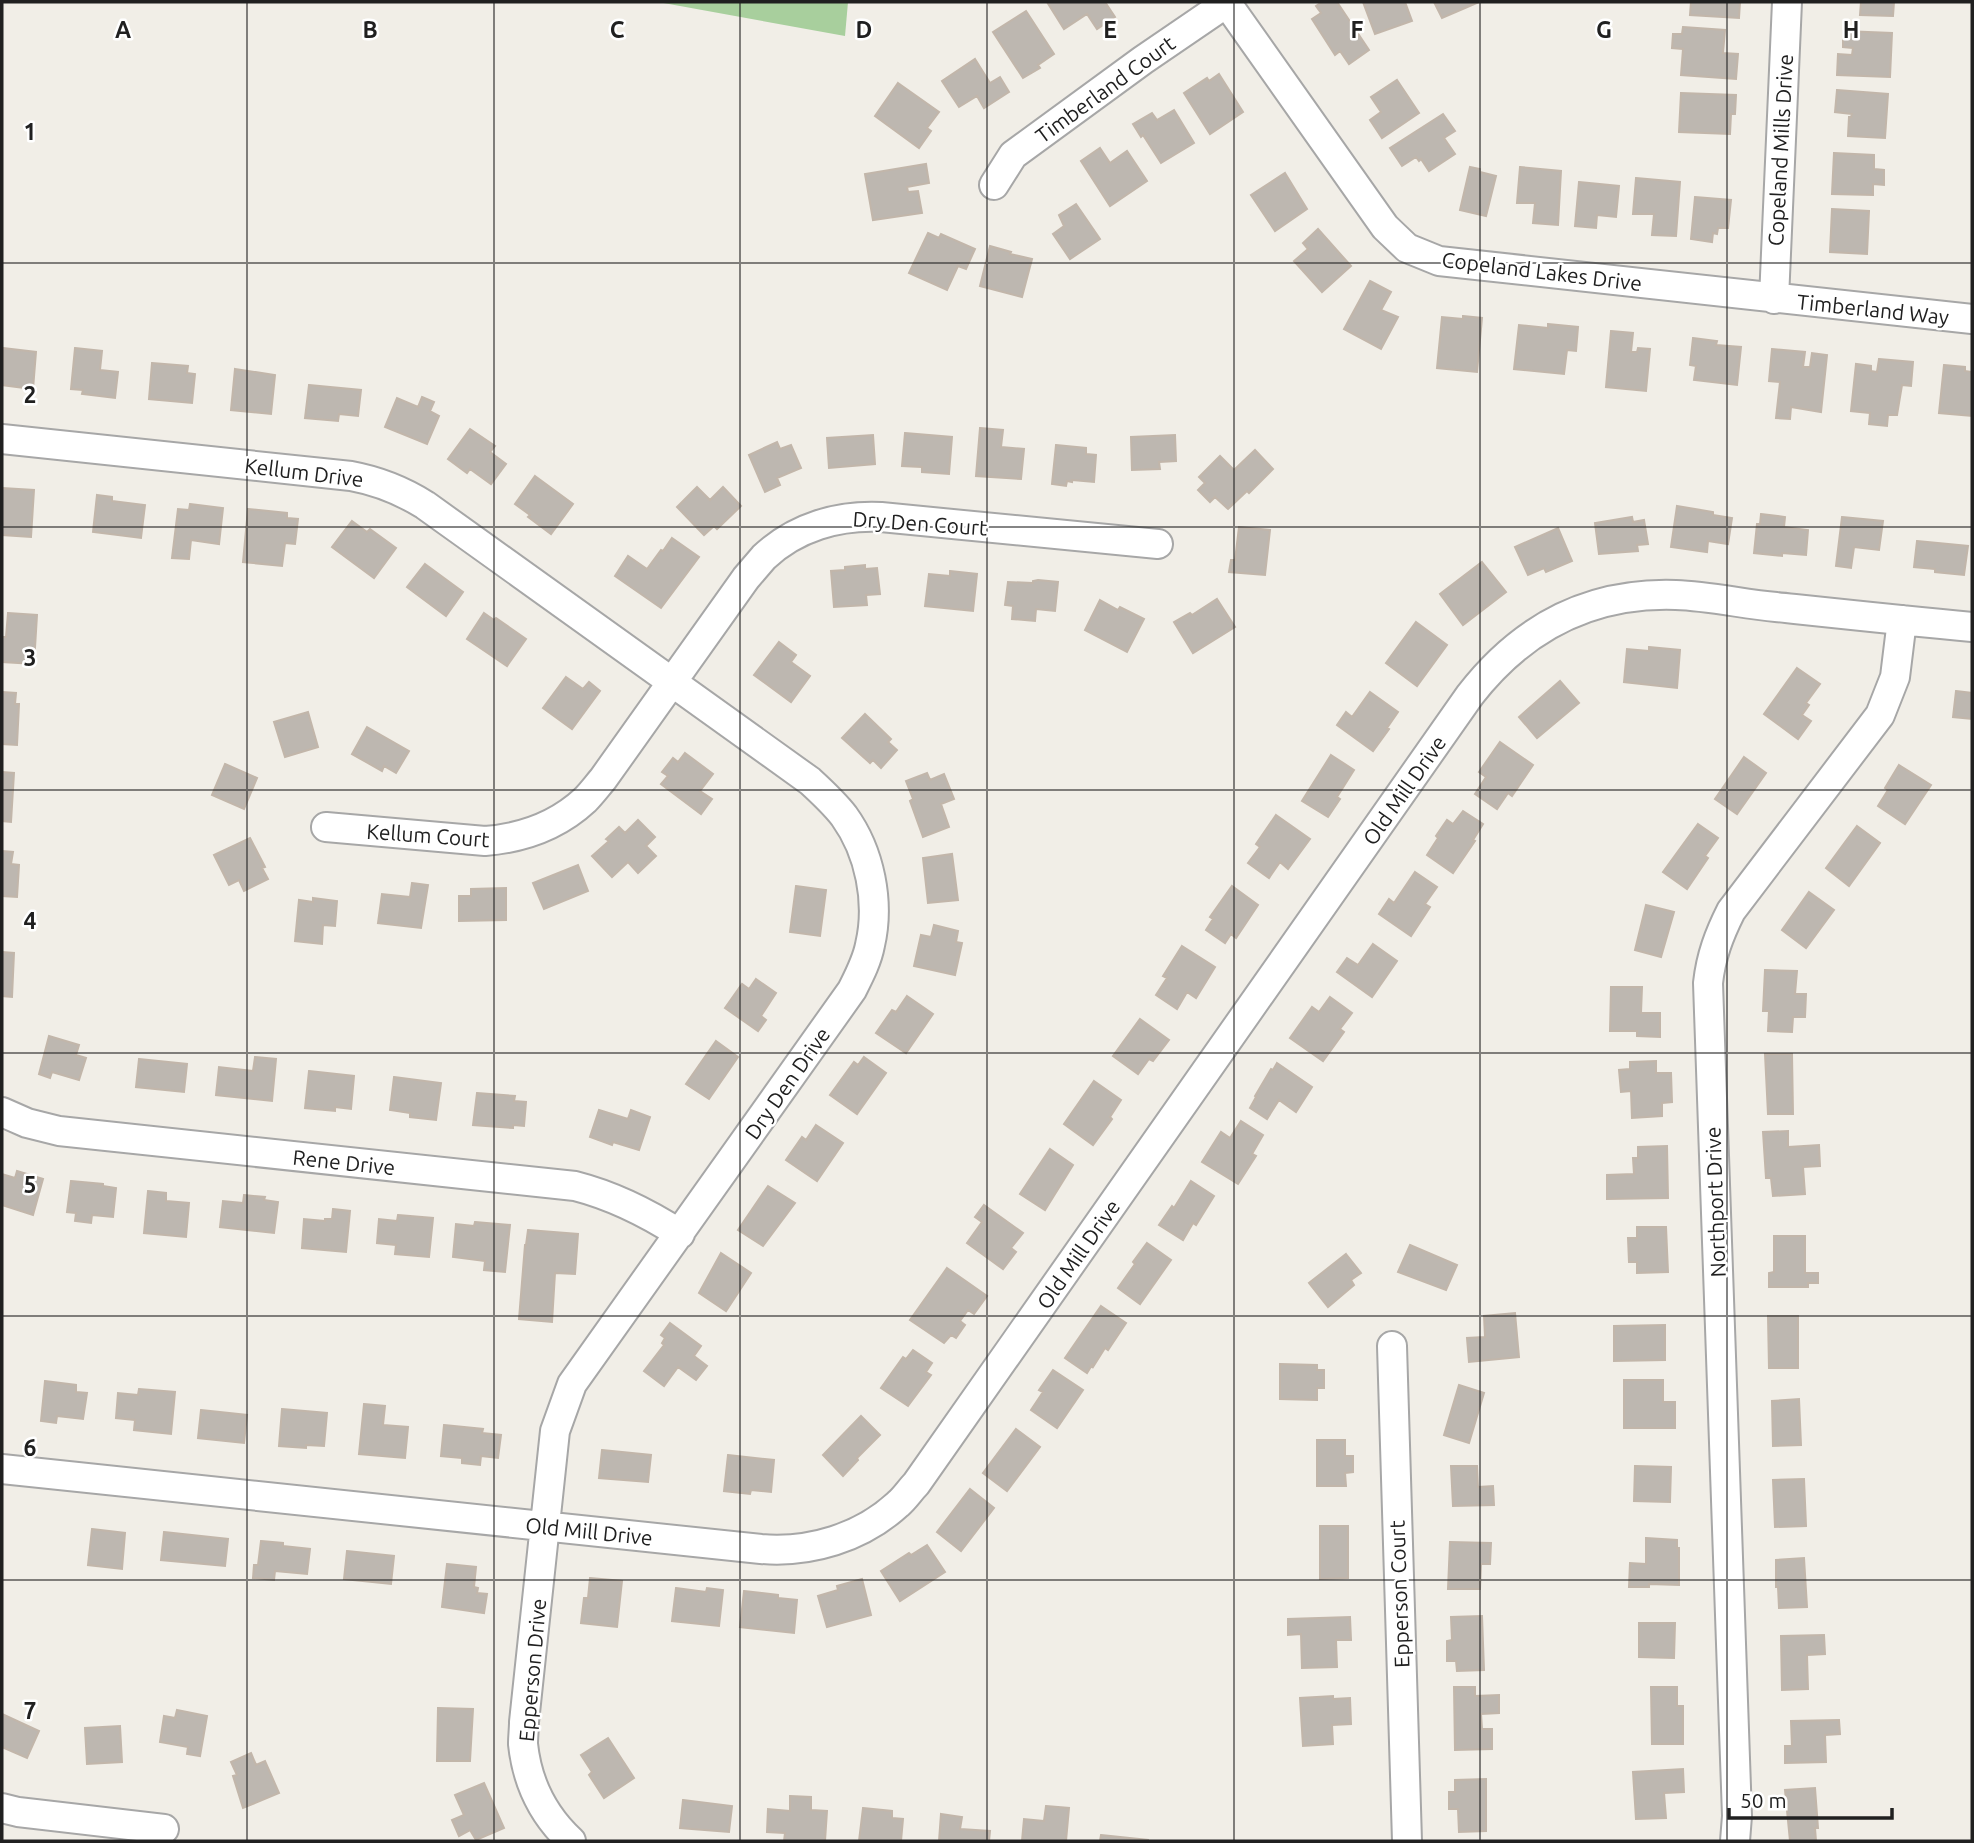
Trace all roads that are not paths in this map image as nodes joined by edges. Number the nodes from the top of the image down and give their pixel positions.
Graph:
1 (1227, 2) edge
2 (1787, 2) edge
3 (994, 185) dead end
4 (1774, 299) junction
5 (1972, 319) edge
6 (2, 439) edge
7 (1158, 544) dead end
8 (1902, 620) junction
9 (1972, 627) edge
10 (671, 683) junction
11 (326, 827) dead end
12 (2, 1112) edge
13 (680, 1234) junction
14 (1392, 1346) dead end
15 (2, 1469) edge
16 (546, 1527) junction
17 (2, 1808) edge
18 (164, 1829) dead end
19 (571, 1841) edge
20 (1407, 1841) edge
21 (1735, 1841) edge

1 - 3 street, Timberland Court
1 - 4 street, Copeland Lakes Drive
2 - 4 street, Copeland Mills Drive
4 - 5 street, Timberland Way
6 - 10 street, Kellum Drive
7 - 10 street, Dry Den Court
8 - 9 street, Old Mill Drive
8 - 16 street, Old Mill Drive
8 - 21 street, Northport Drive
10 - 11 street, Kellum Court
10 - 13 street, Dry Den Drive
12 - 13 street, Rene Drive
13 - 16 street, Dry Den Drive
14 - 20 street, Epperson Court
15 - 16 street, Old Mill Drive
16 - 19 street, Epperson Drive
17 - 18 street

